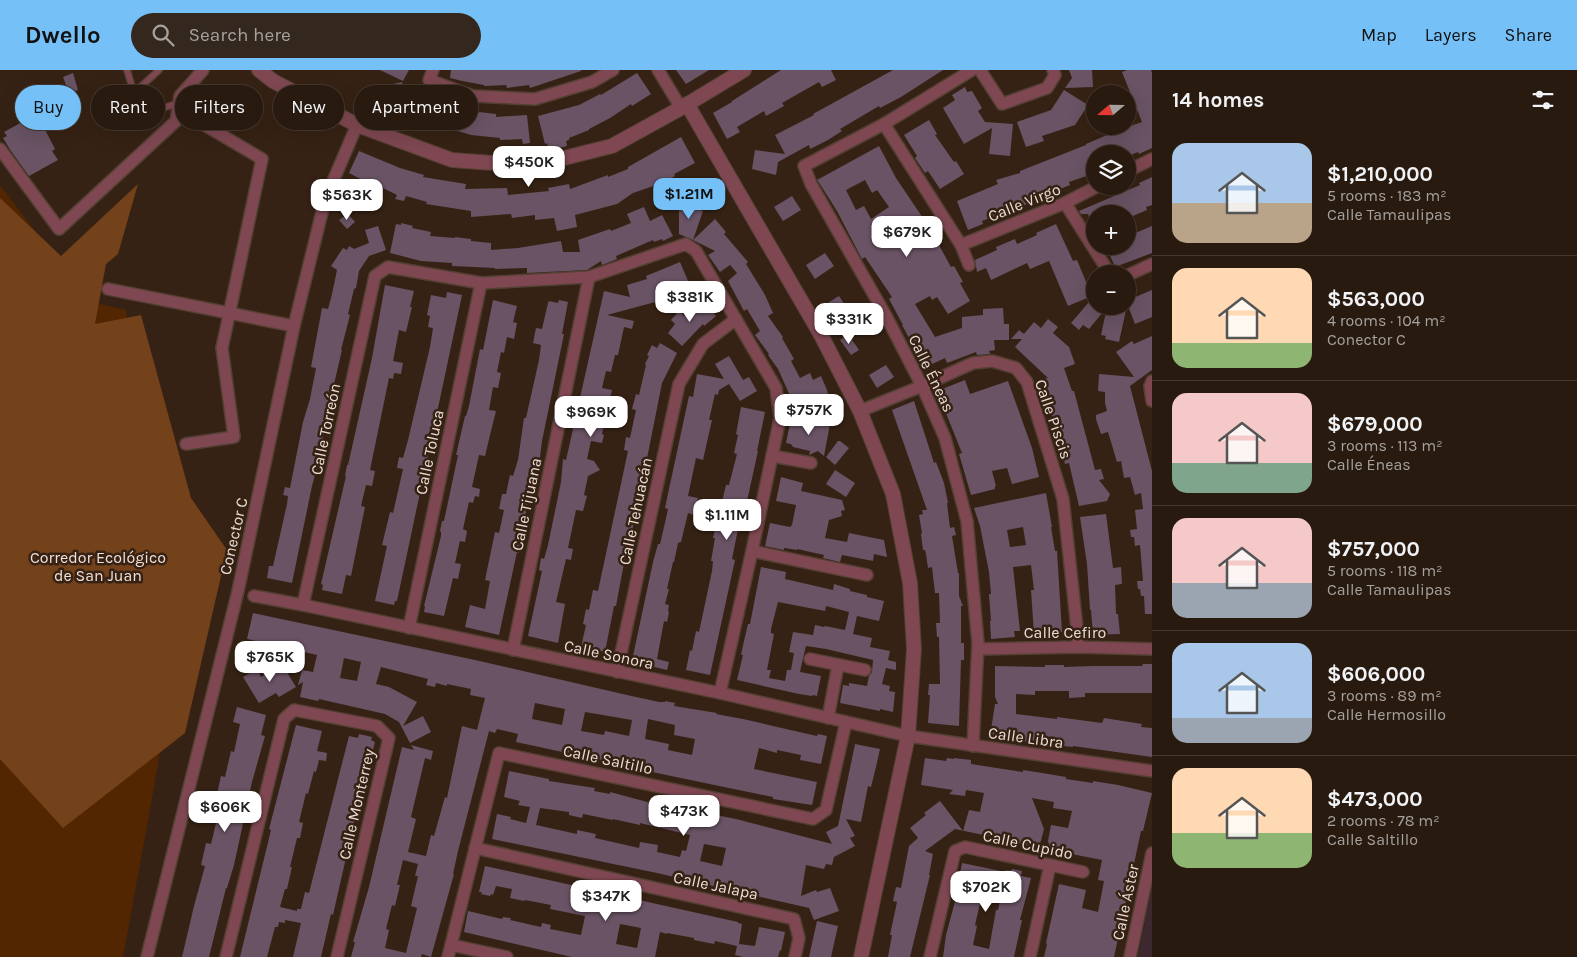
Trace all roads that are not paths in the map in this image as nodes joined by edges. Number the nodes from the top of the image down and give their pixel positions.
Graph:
1 (126, 70) edge
2 (159, 70) edge
3 (203, 70) edge
4 (259, 70) edge
5 (433, 70) edge
6 (613, 70) edge
7 (658, 70) edge
8 (744, 70) edge
9 (972, 70) edge
10 (980, 70) edge
11 (1053, 70) edge
12 (131, 85) edge
13 (143, 85) edge
14 (190, 85) edge
15 (684, 106) junction
16 (175, 122) edge
17 (354, 122) edge
18 (884, 124) junction
19 (213, 130) edge
20 (354, 130) edge
21 (373, 130) edge
22 (0, 149) edge
23 (1152, 159) edge
24 (1136, 167) edge
25 (1086, 192) edge
26 (1065, 203) junction
27 (961, 245) junction
28 (1152, 264) edge
29 (969, 265) dead end
30 (1104, 265) edge
31 (1136, 271) edge
32 (589, 278) junction
33 (481, 283) junction
34 (108, 289) dead end
35 (230, 313) junction
36 (736, 319) junction
37 (294, 326) junction
38 (1152, 381) edge
39 (922, 386) junction
40 (1152, 401) edge
41 (860, 411) junction
42 (186, 444) dead end
43 (772, 456) junction
44 (810, 463) dead end
45 (752, 551) junction
46 (867, 575) dead end
47 (254, 596) dead end
48 (304, 605) junction
49 (409, 628) junction
50 (1079, 648) junction
51 (979, 649) junction
52 (1152, 649) edge
53 (513, 650) junction
54 (810, 659) dead end
55 (838, 665) junction
56 (865, 670) dead end
57 (617, 672) junction
58 (720, 694) junction
59 (828, 718) junction
60 (846, 722) junction
61 (908, 736) junction
62 (973, 746) junction
63 (1152, 771) edge
64 (475, 848) junction
65 (1152, 853) edge
66 (1050, 865) junction
67 (1083, 872) dead end
68 (451, 945) junction
69 (146, 957) edge
70 (226, 957) edge
71 (337, 957) edge
72 (448, 957) edge
73 (507, 957) edge
74 (794, 957) edge
75 (861, 957) edge
76 (930, 957) edge
77 (1030, 957) edge
78 (1130, 957) edge

1 - 12 lane
2 - 13 lane
3 - 14 street
4 - 17 street
5 - 6 street
7 - 15 street
8 - 15 street
9 - 18 street, Calle Éneas
10 - 11 street
15 - 21 street
15 - 41 street
16 - 22 street
18 - 27 street
18 - 39 street, Calle Éneas
19 - 35 street
20 - 37 street, Conector C
23 - 24 street
25 - 26 street, Calle Virgo
26 - 27 street, Calle Virgo
26 - 30 street
27 - 29 street
28 - 31 street
32 - 33 street
32 - 36 street
32 - 53 street, Calle Tijuana
33 - 48 street, Calle Torreón
33 - 49 street, Calle Toluca
34 - 35 street
35 - 37 street
35 - 42 street
36 - 43 street
36 - 57 street, Calle Tehuacán
37 - 69 street, Conector C
38 - 40 street
39 - 41 street, Calle Piscis
39 - 50 street, Calle Piscis
39 - 51 street, Calle Éneas
41 - 61 street
43 - 44 street
43 - 45 street
45 - 46 street
45 - 58 street
47 - 48 street, Calle Sonora
48 - 49 street, Calle Sonora
49 - 53 street, Calle Sonora
50 - 51 street, Calle Cefiro
50 - 52 street, Calle Cefiro
51 - 62 street, Calle Éneas
53 - 57 street, Calle Sonora
54 - 55 street
55 - 56 street
55 - 59 street
57 - 58 street, Calle Sonora
58 - 59 street, Calle Sonora
59 - 60 street, Calle Sonora
60 - 61 street, Calle Sonora
60 - 64 street, Calle Saltillo
61 - 62 street, Calle Libra
61 - 75 street
62 - 63 street, Calle Libra
64 - 68 street, Calle Saltillo
64 - 74 street, Calle Jalapa
65 - 78 street, Calle Áster
66 - 67 street, Calle Cupido
66 - 76 street, Calle Cupido
66 - 77 street
68 - 72 street, Calle Saltillo
68 - 73 street
70 - 71 street, Calle Monterrey

